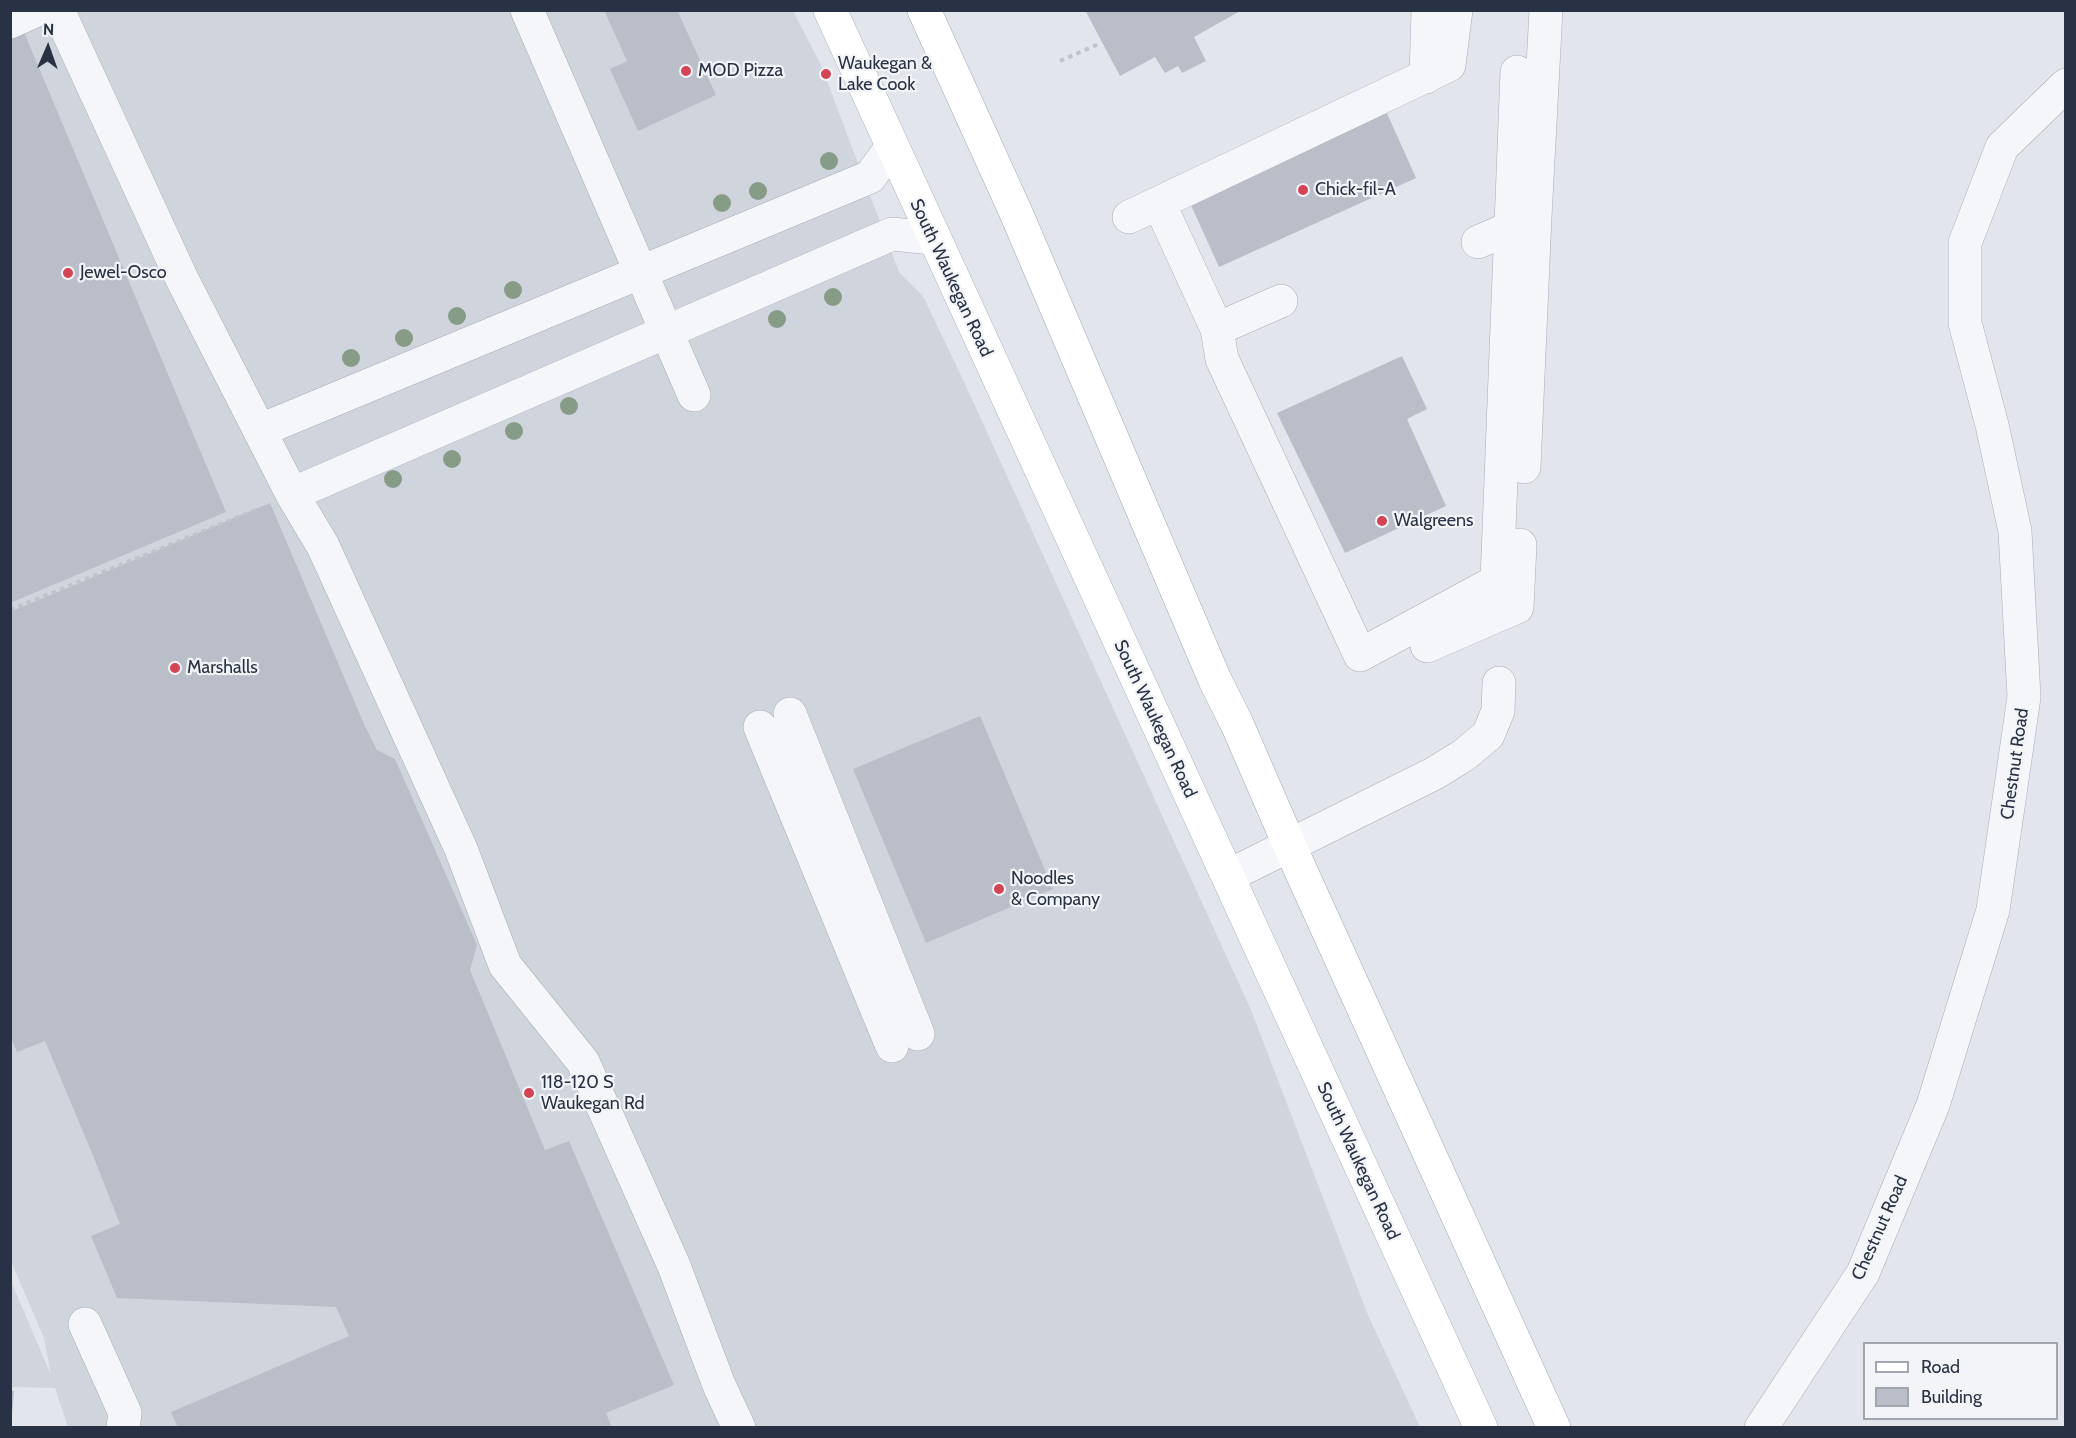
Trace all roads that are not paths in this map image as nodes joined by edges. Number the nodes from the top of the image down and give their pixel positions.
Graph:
1 (37, 10) edge
2 (58, 10) edge
3 (527, 10) edge
4 (830, 10) edge
5 (924, 10) edge
6 (1428, 10) edge
7 (1456, 10) edge
8 (1546, 10) edge
9 (10, 22) edge
10 (1517, 72) dead end
11 (1426, 77) junction
12 (2066, 85) edge
13 (891, 148) junction
14 (1159, 203) junction
15 (1511, 211) junction
16 (1129, 218) dead end
17 (932, 238) junction
18 (1478, 242) dead end
19 (640, 271) junction
20 (1281, 301) dead end
21 (1217, 329) junction
22 (665, 330) junction
23 (694, 395) dead end
24 (261, 430) junction
25 (292, 494) junction
26 (1427, 646) dead end
27 (1499, 683) dead end
28 (790, 714) dead end
29 (760, 727) dead end
30 (1290, 846) junction
31 (1228, 876) junction
32 (85, 1324) dead end
33 (123, 1428) edge
34 (739, 1428) edge
35 (1481, 1428) edge
36 (1554, 1428) edge
37 (1761, 1428) edge

1 - 9 street
2 - 24 street
3 - 19 street
4 - 13 main road, South Waukegan Road
5 - 30 main road
6 - 11 street
7 - 11 street
8 - 15 street
10 - 15 street
11 - 14 street
12 - 37 street, Chestnut Road
13 - 17 main road, South Waukegan Road
13 - 19 street
14 - 16 street
14 - 21 street
15 - 18 street
15 - 21 street
15 - 26 street
17 - 22 street
17 - 31 main road, South Waukegan Road
19 - 22 street
19 - 24 street
20 - 21 street
22 - 23 street
22 - 25 street
24 - 25 street
25 - 34 street
27 - 30 street
28 - 29 street
30 - 31 street
30 - 36 main road
31 - 35 main road, South Waukegan Road
32 - 33 street

